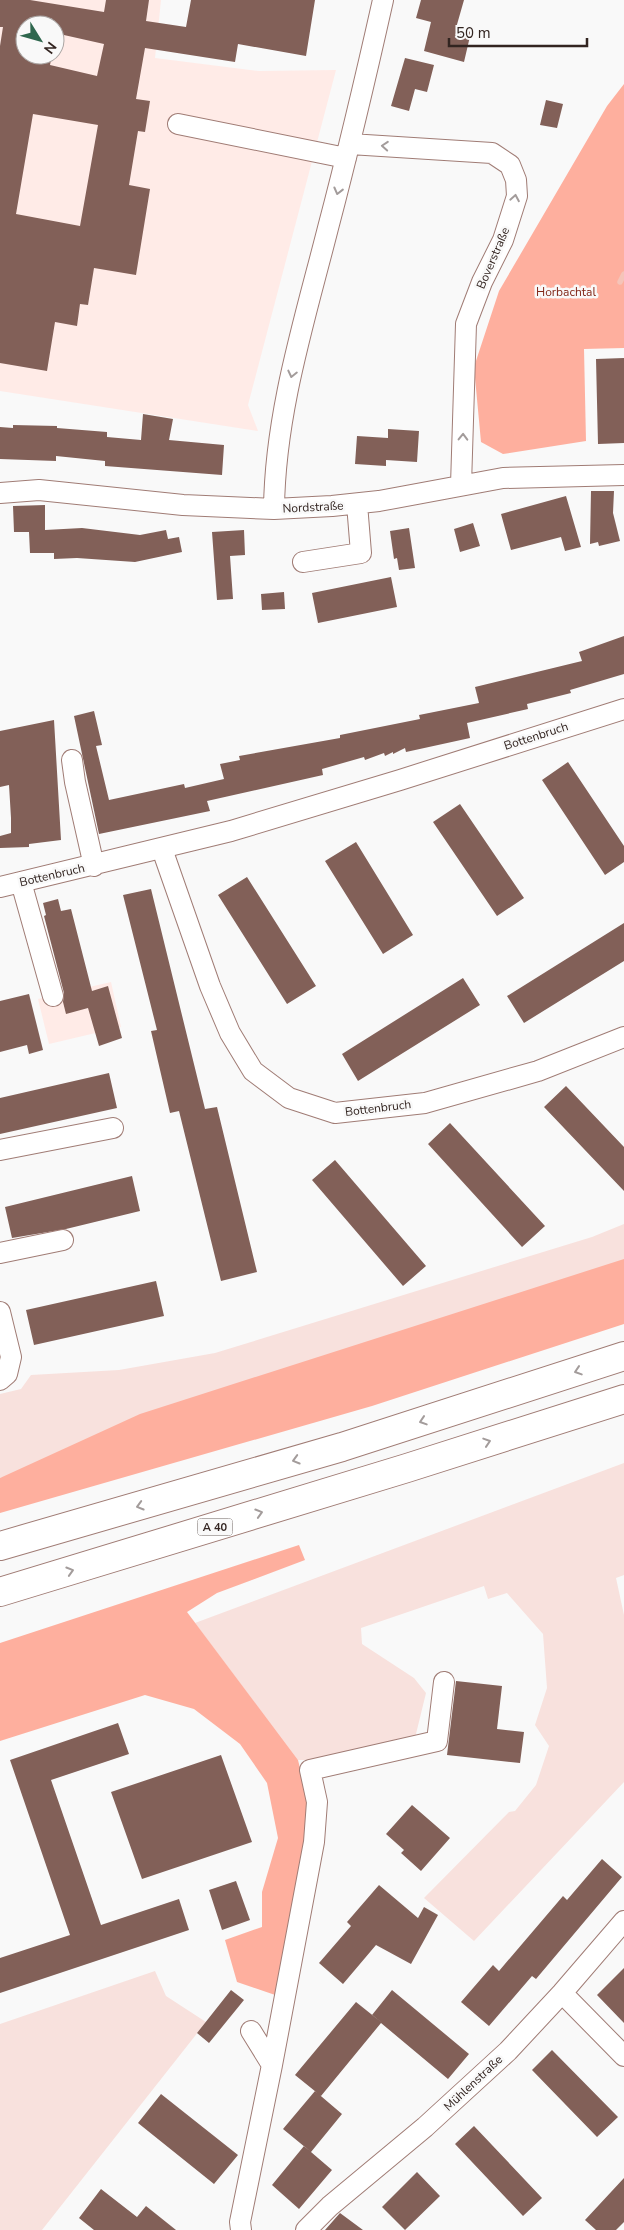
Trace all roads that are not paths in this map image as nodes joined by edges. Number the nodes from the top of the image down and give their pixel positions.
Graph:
1 (383, 0) edge
2 (178, 124) dead end
3 (348, 151) junction
4 (624, 475) edge
5 (461, 485) junction
6 (0, 493) edge
7 (357, 504) junction
8 (274, 509) junction
9 (303, 562) dead end
10 (624, 709) edge
11 (72, 760) dead end
12 (162, 849) junction
13 (94, 866) junction
14 (21, 882) junction
15 (0, 887) edge
16 (53, 996) dead end
17 (624, 1037) edge
18 (114, 1128) dead end
19 (0, 1150) edge
20 (63, 1240) dead end
21 (0, 1253) edge
22 (0, 1312) edge
23 (624, 1356) edge
24 (3, 1377) edge
25 (624, 1399) edge
26 (0, 1546) edge
27 (8, 1591) edge
28 (444, 1682) dead end
29 (624, 1920) edge
30 (562, 1993) junction
31 (251, 2031) dead end
32 (624, 2056) edge
33 (272, 2065) junction
34 (241, 2230) edge
35 (306, 2230) edge

1 - 3 street
2 - 3 street, Boverstraße
5 -> 3 street, Boverstraße
3 -> 8 street
4 - 5 street, Nordstraße
5 - 7 street, Nordstraße
6 - 8 street, Nordstraße
7 - 8 street, Nordstraße
7 - 9 street
10 - 12 street, Bottenbruch
11 - 13 street
12 - 13 street, Bottenbruch
12 - 17 street, Bottenbruch
13 - 14 street, Bottenbruch
14 - 15 street, Bottenbruch
14 - 16 street
18 - 19 street
20 - 21 street
22 - 24 street
23 -> 26 highway
27 -> 25 highway, A 40
28 - 33 street
29 - 30 street, Mühlenstraße
30 - 32 street
30 - 35 street, Mühlenstraße
31 - 33 street
33 - 34 street

